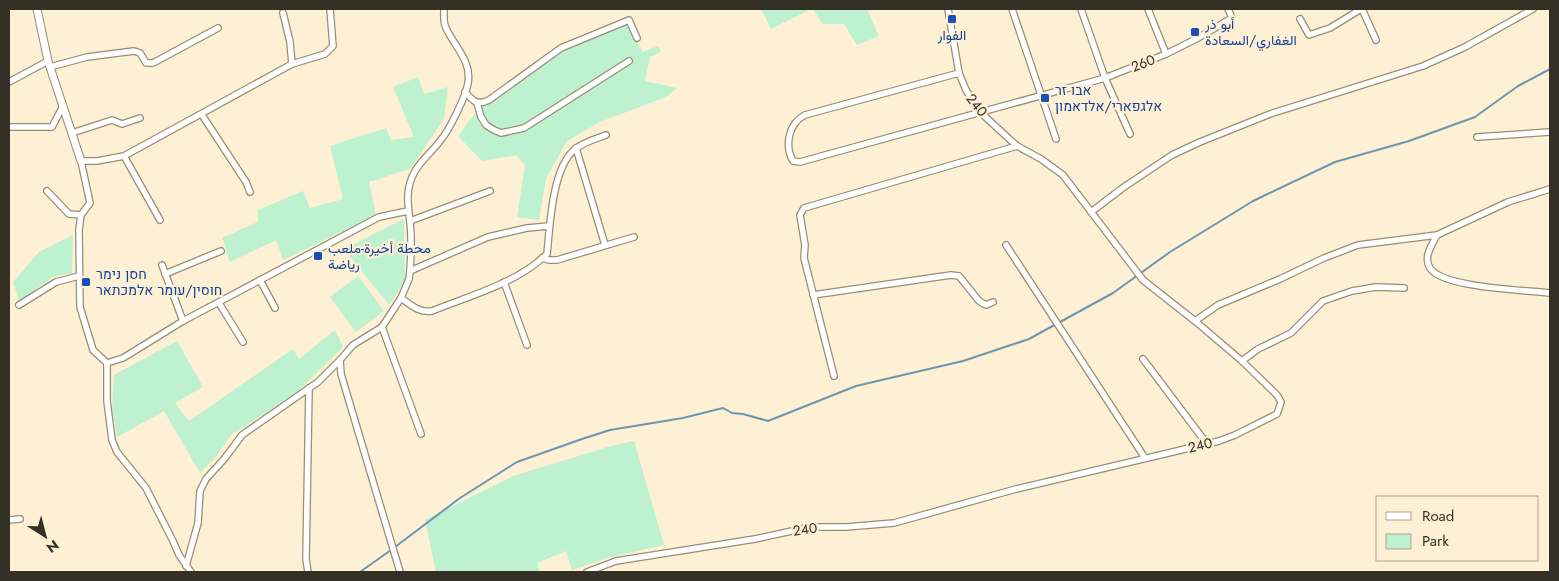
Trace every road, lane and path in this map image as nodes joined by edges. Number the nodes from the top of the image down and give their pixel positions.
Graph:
1 (37, 9) edge
2 (330, 9) edge
3 (444, 9) edge
4 (948, 9) edge
5 (1012, 9) edge
6 (1081, 9) edge
7 (1148, 9) edge
8 (1228, 9) edge
9 (1362, 9) edge
10 (1534, 9) edge
11 (283, 13) dead end
12 (1300, 19) dead end
13 (218, 28) dead end
14 (637, 38) dead end
15 (1376, 40) dead end
16 (1166, 54) junction
17 (630, 61) dead end
18 (49, 64) junction
19 (292, 64) junction
20 (958, 73) junction
21 (1105, 78) junction
22 (9, 82) edge
23 (465, 92) junction
24 (1041, 96) junction
25 (477, 103) junction
26 (63, 106) junction
27 (980, 112) junction
28 (202, 115) junction
29 (140, 118) dead end
30 (9, 128) edge
31 (1550, 132) edge
32 (72, 133) junction
33 (1130, 134) dead end
34 (606, 135) dead end
35 (1477, 137) dead end
36 (1056, 139) dead end
37 (1017, 146) junction
38 (576, 148) junction
39 (124, 156) junction
40 (81, 161) junction
41 (1550, 189) edge
42 (47, 191) dead end
43 (490, 191) dead end
44 (250, 192) dead end
45 (408, 211) junction
46 (1091, 212) junction
47 (81, 215) junction
48 (160, 220) dead end
49 (410, 221) junction
50 (549, 226) junction
51 (1437, 236) junction
52 (634, 237) dead end
53 (605, 245) junction
54 (1006, 245) dead end
55 (221, 251) dead end
56 (542, 258) junction
57 (162, 265) dead end
58 (410, 271) junction
59 (165, 274) junction
60 (79, 276) junction
61 (260, 280) junction
62 (504, 282) junction
63 (1404, 288) dead end
64 (1550, 293) edge
65 (812, 295) junction
66 (401, 298) junction
67 (993, 302) dead end
68 (219, 303) junction
69 (19, 305) dead end
70 (275, 308) dead end
71 (184, 321) junction
72 (1196, 321) junction
73 (382, 327) junction
74 (243, 342) dead end
75 (527, 345) dead end
76 (1143, 359) dead end
77 (340, 360) junction
78 (1242, 361) junction
79 (107, 363) junction
80 (834, 376) dead end
81 (308, 388) junction
82 (421, 434) dead end
83 (1207, 444) junction
84 (1145, 458) junction
85 (20, 519) dead end
86 (9, 520) edge
87 (186, 566) junction
88 (191, 572) edge
89 (308, 572) edge
90 (400, 572) edge
91 (587, 572) edge

1 - 18 street
2 - 19 street
3 - 23 street
4 - 20 street, 240
5 - 24 street
6 - 21 street
7 - 16 street
8 - 16 street, 260
9 - 12 street
9 - 15 street
10 - 46 street
11 - 19 street
13 - 18 street
14 - 25 street
16 - 21 street, 260
17 - 25 street
18 - 22 street
18 - 26 street
19 - 28 street
20 - 27 street, 240
20 - 27 street, 260
21 - 24 street, 260
21 - 33 street
23 - 25 street
23 - 45 street
24 - 27 street, 260
24 - 36 street
26 - 30 street
26 - 32 street
27 - 37 street, 240
28 - 39 street
28 - 44 street
29 - 32 street
31 - 35 street
32 - 40 street
34 - 38 street
37 - 46 street, 240
37 - 65 street
38 - 50 street
38 - 53 street
39 - 40 street
39 - 48 street
40 - 47 street
41 - 51 street
42 - 47 street
43 - 49 street
45 - 49 street
45 - 61 street
46 - 72 street, 240
47 - 60 street
49 - 58 street
50 - 56 street
50 - 58 street
51 - 64 street
51 - 72 street
52 - 53 street
53 - 56 street
54 - 84 street
55 - 59 street
56 - 62 street
57 - 59 street
58 - 66 street
59 - 71 street
60 - 69 street
60 - 79 street
61 - 68 street
61 - 70 street
62 - 66 street
62 - 75 street
63 - 78 street
65 - 67 street
65 - 80 street
66 - 73 street
68 - 71 street
68 - 74 street
71 - 79 street
72 - 78 street, 240
73 - 77 street
73 - 82 street
76 - 83 street
77 - 81 street
77 - 90 street
78 - 83 street, 240
79 - 87 street
81 - 87 street
81 - 89 street
83 - 84 street, 240
84 - 91 street, 240
85 - 86 street
87 - 88 street

